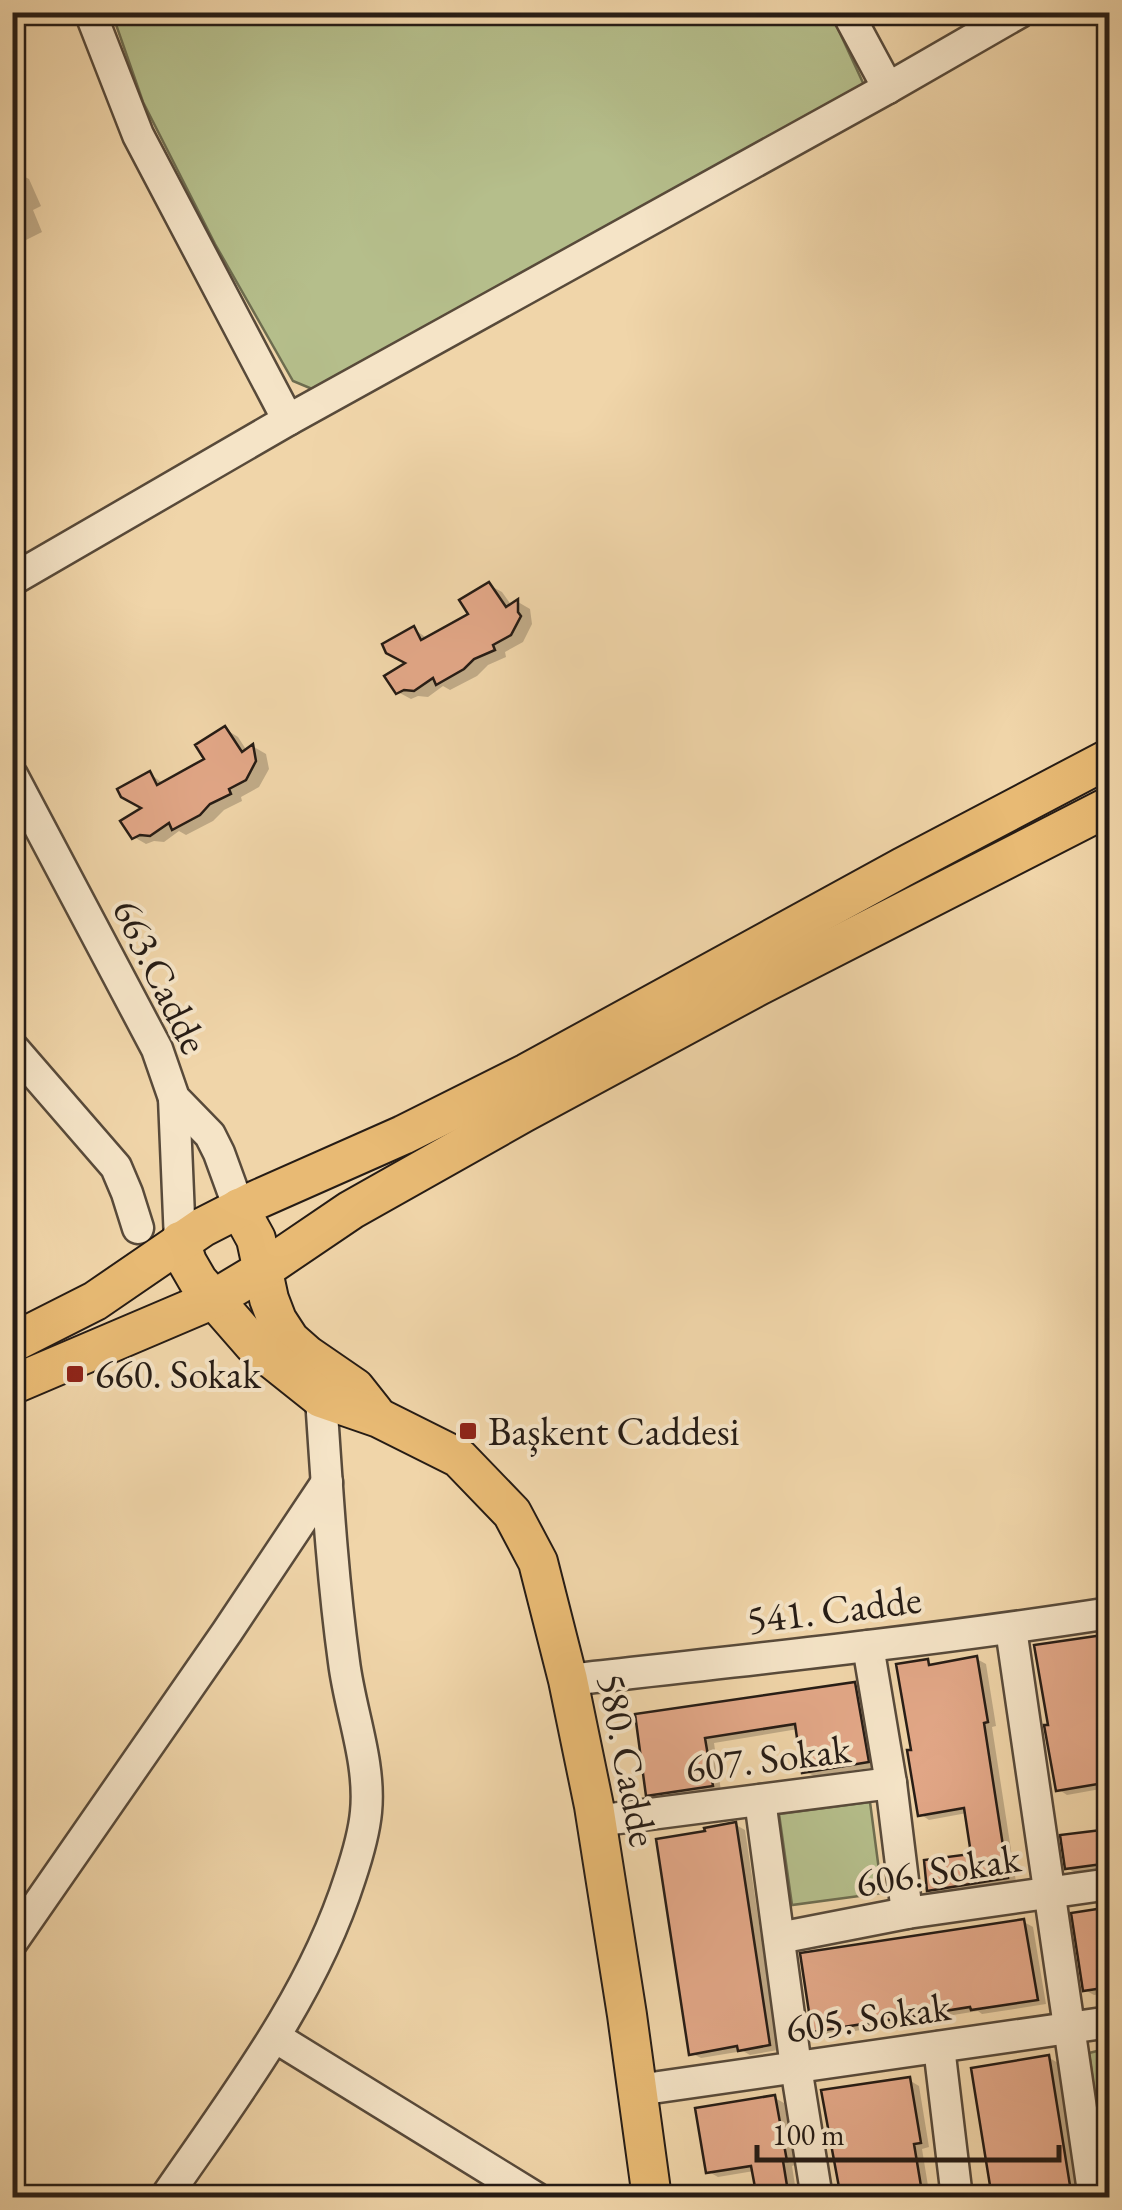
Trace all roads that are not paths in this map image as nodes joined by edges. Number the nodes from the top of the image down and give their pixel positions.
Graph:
1 (90, 12) edge
2 (847, 12) edge
3 (1020, 12) edge
4 (888, 88) junction
5 (288, 420) junction
6 (12, 580) edge
7 (1110, 758) edge
8 (12, 775) edge
9 (1110, 806) edge
10 (12, 1047) edge
11 (174, 1098) junction
12 (239, 1208) junction
13 (138, 1228) dead end
14 (180, 1241) junction
15 (264, 1269) junction
16 (214, 1298) junction
17 (12, 1343) edge
18 (254, 1344) junction
19 (104, 1346) junction
20 (12, 1386) edge
21 (320, 1398) junction
22 (379, 1418) junction
23 (327, 1482) junction
24 (1110, 1614) edge
25 (1010, 1629) junction
26 (868, 1646) junction
27 (568, 1680) junction
28 (891, 1783) junction
29 (760, 1800) junction
30 (596, 1821) junction
31 (1110, 1884) edge
32 (1048, 1892) junction
33 (908, 1914) junction
34 (779, 1938) junction
35 (12, 1942) edge
36 (1110, 2022) edge
37 (1067, 2028) junction
38 (275, 2037) junction
39 (939, 2047) junction
40 (796, 2067) junction
41 (638, 2090) junction
42 (165, 2198) edge
43 (536, 2198) edge
44 (652, 2198) edge
45 (817, 2198) edge
46 (958, 2198) edge
47 (1094, 2198) edge

1 - 5 street
2 - 4 street
3 - 4 street
4 - 5 street
5 - 6 street
7 - 12 main road
8 - 11 street, 663.Cadde
9 - 15 main road
10 - 13 street
11 - 12 street, 663.Cadde
11 - 14 street
12 - 14 main road
12 - 15 main road
14 - 16 main road
14 - 17 main road
15 - 16 main road
15 - 22 main road
16 - 18 main road
16 - 19 main road
18 - 19 main road
18 - 21 main road
19 - 20 main road
21 - 22 main road
21 - 23 street
22 - 27 main road, 580. Cadde
23 - 35 street
23 - 38 street
24 - 25 street, 541. Cadde
25 - 26 street, 541. Cadde
25 - 32 street
26 - 27 street, 541. Cadde
26 - 28 street
27 - 30 main road, 580. Cadde
28 - 29 street, 607. Sokak
28 - 33 street
29 - 30 street, 607. Sokak
29 - 34 street
30 - 41 main road, 580. Cadde
31 - 32 street, 606. Sokak
32 - 33 street, 606. Sokak
32 - 37 street
33 - 34 street, 606. Sokak
34 - 40 street
36 - 37 street, 605. Sokak
37 - 39 street, 605. Sokak
37 - 47 street
38 - 42 street
38 - 43 street
39 - 40 street, 605. Sokak
39 - 46 street
40 - 41 street, 605. Sokak
40 - 45 street
41 - 44 main road, 580. Cadde

